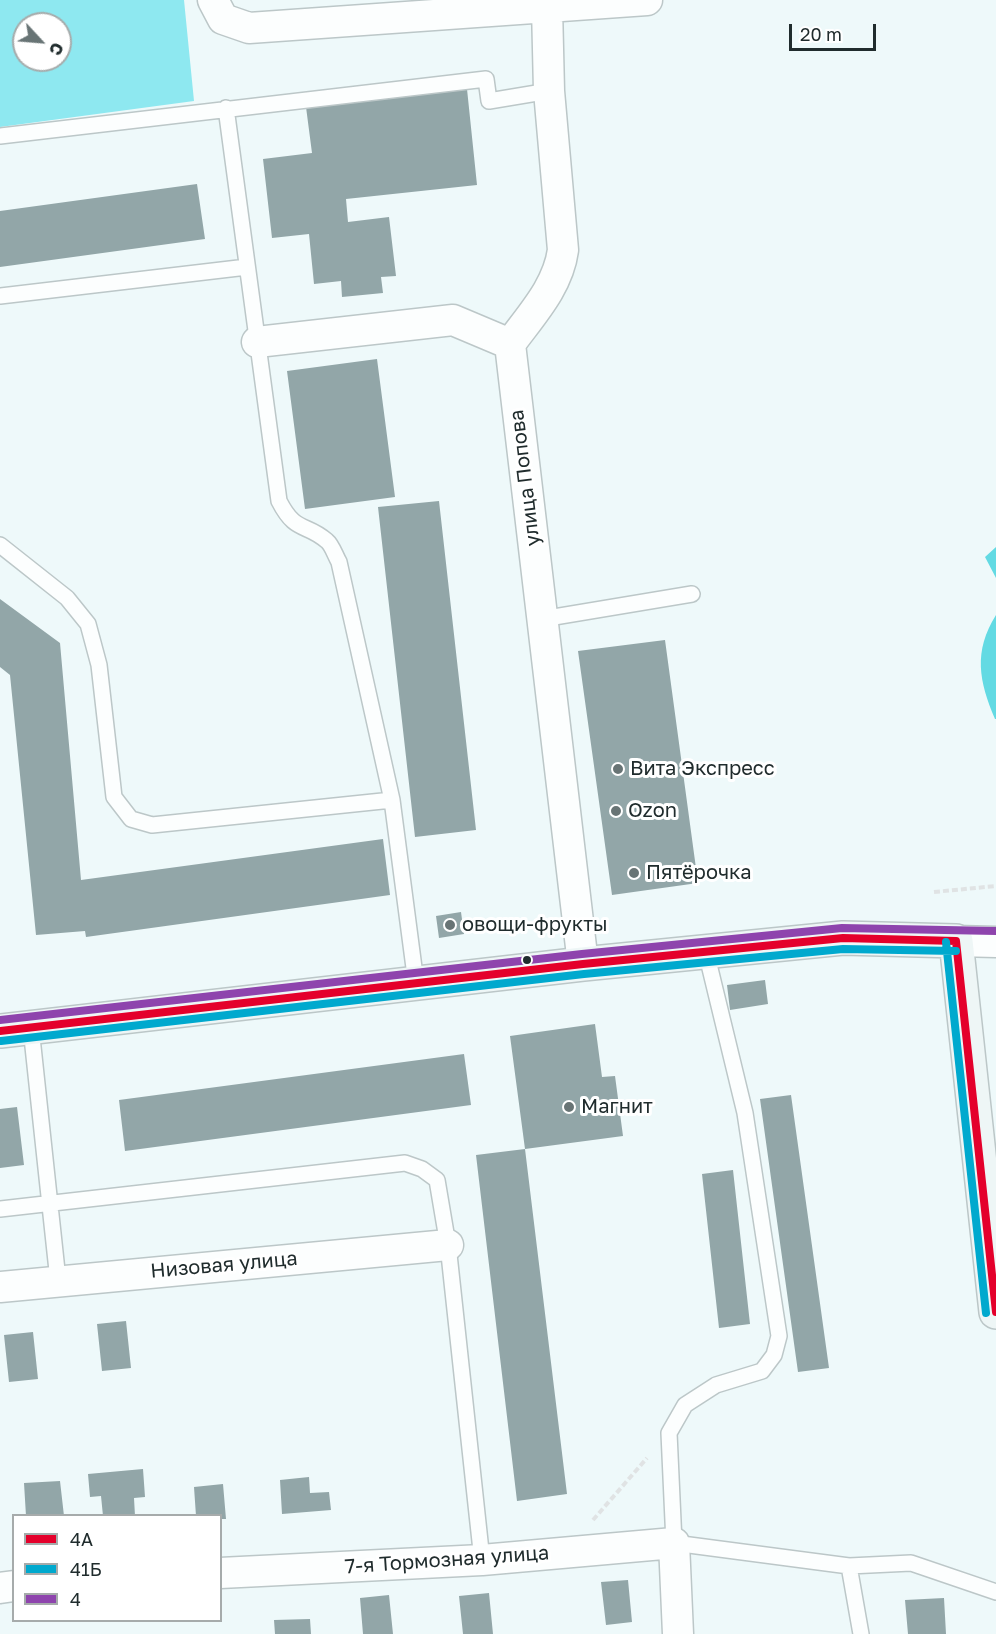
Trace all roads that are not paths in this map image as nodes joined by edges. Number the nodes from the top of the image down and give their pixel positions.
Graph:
1 (213, 0) edge
2 (647, 0) edge
3 (547, 7) junction
4 (549, 91) junction
5 (226, 108) junction
6 (0, 136) edge
7 (248, 267) junction
8 (0, 296) edge
9 (257, 342) junction
10 (510, 344) junction
11 (0, 545) edge
12 (692, 594) dead end
13 (542, 619) junction
14 (392, 800) junction
15 (956, 940) junction
16 (996, 942) edge
17 (706, 952) junction
18 (584, 964) junction
19 (416, 983) junction
20 (16, 1029) edge
21 (50, 1204) junction
22 (0, 1209) edge
23 (448, 1245) junction
24 (58, 1280) junction
25 (0, 1287) edge
26 (996, 1312) edge
27 (674, 1543) junction
28 (482, 1560) junction
29 (849, 1566) junction
30 (222, 1573) edge
31 (996, 1592) edge
32 (678, 1634) edge
33 (861, 1634) edge

1 - 3 street
2 - 3 street
3 - 4 street
4 - 5 lane
4 - 10 street
5 - 6 lane
5 - 7 lane
7 - 8 lane
7 - 9 lane
9 - 10 street
9 - 14 lane
10 - 13 street, улица Попова
11 - 14 lane
12 - 13 lane
13 - 18 street, улица Попова
14 - 19 lane
15 - 16 street
15 - 17 street
15 - 26 street
17 - 18 street
17 - 27 lane
18 - 19 street
19 - 20 street
20 - 21 lane
21 - 22 lane
21 - 23 lane
21 - 24 lane
23 - 24 street, Низовая улица
23 - 28 lane
24 - 25 street, Низовая улица
27 - 28 street, 7-я Тормозная улица
27 - 29 lane
27 - 32 street
28 - 30 street, 7-я Тормозная улица
29 - 31 lane
29 - 33 lane

